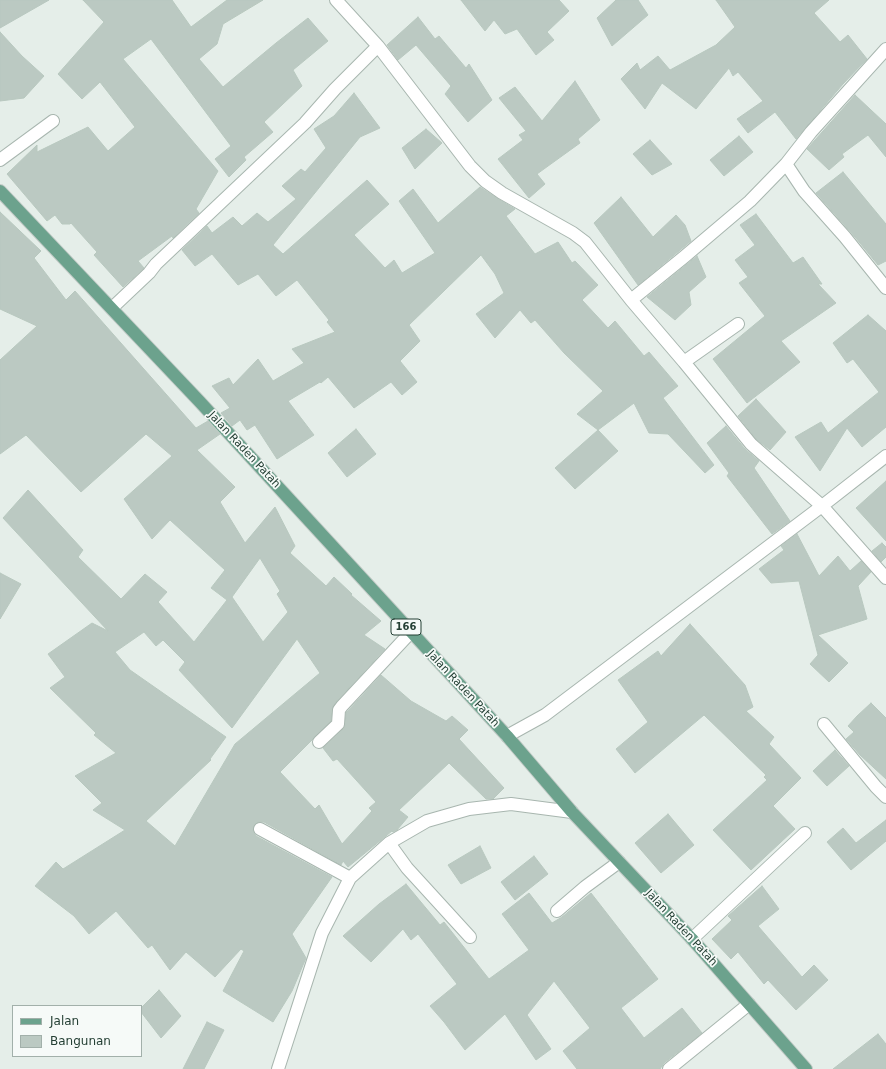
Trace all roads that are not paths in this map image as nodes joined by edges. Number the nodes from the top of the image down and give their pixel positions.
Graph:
1 (336, 0) edge
2 (378, 46) junction
3 (886, 49) edge
4 (52, 121) dead end
5 (0, 160) edge
6 (786, 164) junction
7 (0, 191) edge
8 (886, 288) edge
9 (631, 300) junction
10 (112, 308) junction
11 (738, 324) dead end
12 (684, 362) junction
13 (886, 456) edge
14 (822, 506) junction
15 (886, 578) edge
16 (411, 632) junction
17 (824, 724) dead end
18 (507, 736) junction
19 (319, 742) dead end
20 (886, 797) edge
21 (572, 812) junction
22 (260, 830) dead end
23 (805, 833) dead end
24 (392, 846) junction
25 (619, 862) junction
26 (350, 878) junction
27 (557, 911) dead end
28 (470, 937) dead end
29 (692, 939) junction
30 (749, 1004) junction
31 (278, 1069) edge
32 (669, 1069) edge
33 (806, 1069) edge

1 - 2 street
2 - 9 street
2 - 10 street
3 - 6 street
4 - 5 street
6 - 8 street
6 - 9 street
7 - 10 main road, Jalan Raden Patah / 166
9 - 12 street
10 - 16 main road, Jalan Raden Patah / 166
11 - 12 street
12 - 14 street
13 - 14 street
14 - 15 street
14 - 18 street
16 - 18 main road, Jalan Raden Patah / 166
16 - 19 street
17 - 20 street
18 - 21 main road, Jalan Raden Patah / 166
21 - 24 street
21 - 25 main road, Jalan Raden Patah / 166
22 - 26 street
23 - 29 street
24 - 26 street
24 - 28 street
25 - 27 street
25 - 29 main road, Jalan Raden Patah / 166
26 - 31 street
29 - 30 main road, Jalan Raden Patah / 166
30 - 32 street
30 - 33 main road, Jalan Raden Patah / 166

